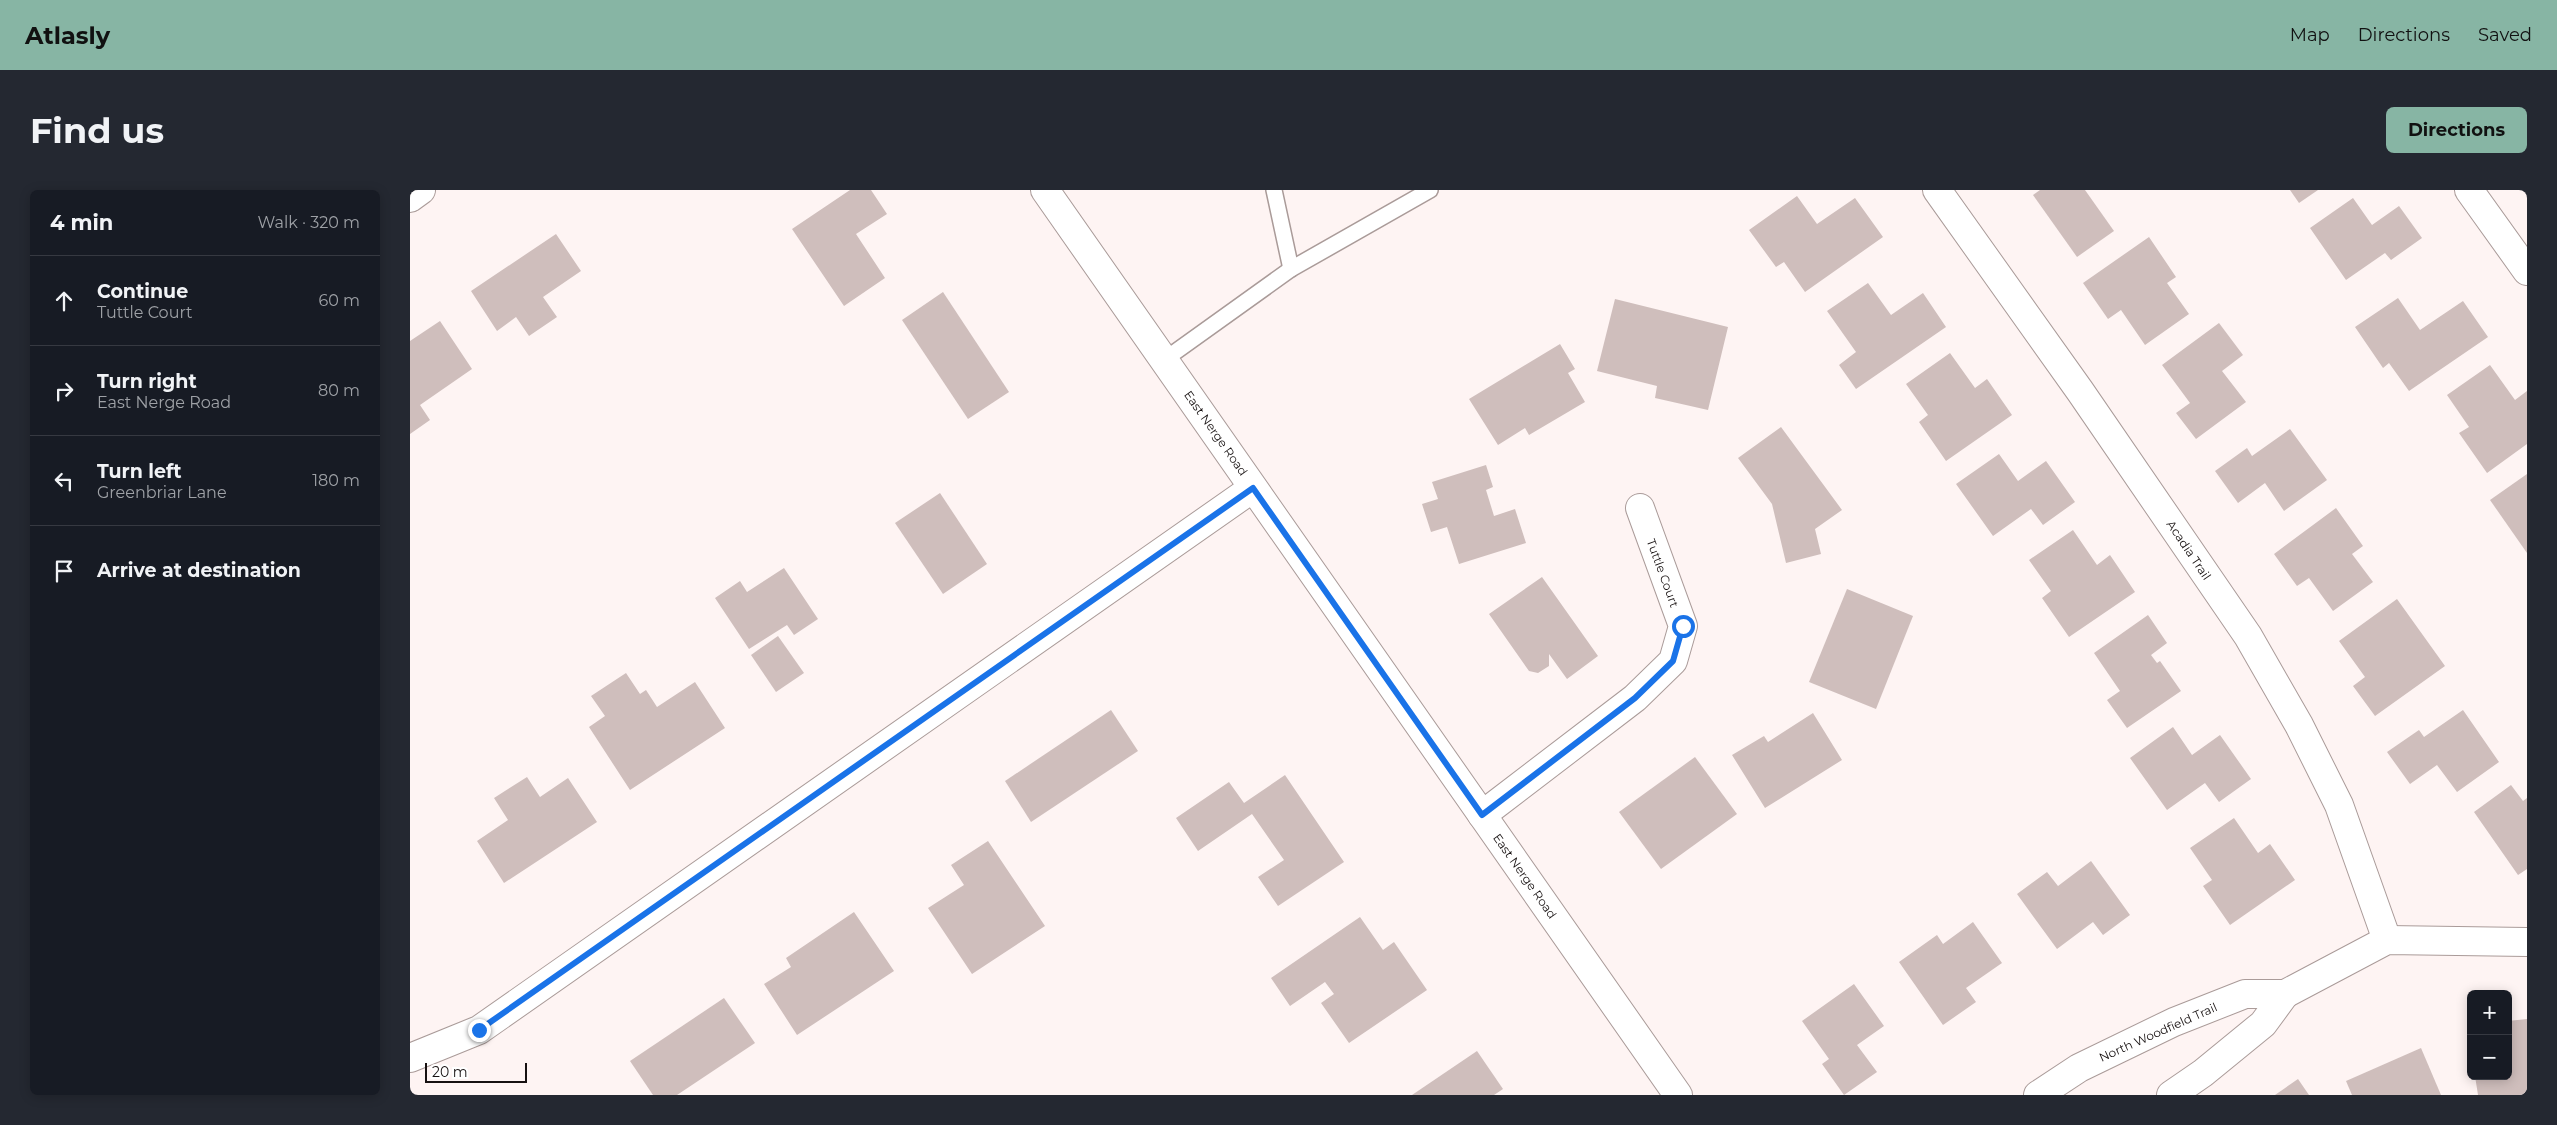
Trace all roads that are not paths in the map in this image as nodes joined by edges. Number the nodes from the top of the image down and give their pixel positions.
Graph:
1 (421, 190) edge
2 (1046, 190) edge
3 (1274, 190) edge
4 (1430, 190) edge
5 (1937, 190) edge
6 (2469, 190) edge
7 (410, 198) edge
8 (1291, 269) junction
9 (2527, 271) edge
10 (1164, 360) junction
11 (1253, 488) junction
12 (1640, 508) dead end
13 (1482, 815) junction
14 (2387, 940) junction
15 (2527, 942) edge
16 (2285, 994) junction
17 (410, 1058) edge
18 (1670, 1092) edge
19 (2038, 1095) edge
20 (2171, 1095) edge

1 - 7 street
2 - 10 street, East Nerge Road
3 - 8 lane
4 - 8 lane
5 - 14 street, Acadia Trail
6 - 9 street
8 - 10 lane
10 - 11 street, East Nerge Road
11 - 13 street, East Nerge Road
11 - 17 street
12 - 13 street, Tuttle Court
13 - 18 street, East Nerge Road
14 - 15 street, North Woodfield Trail
14 - 16 street, North Woodfield Trail
16 - 19 street, North Woodfield Trail
16 - 20 street, North Woodfield Trail

